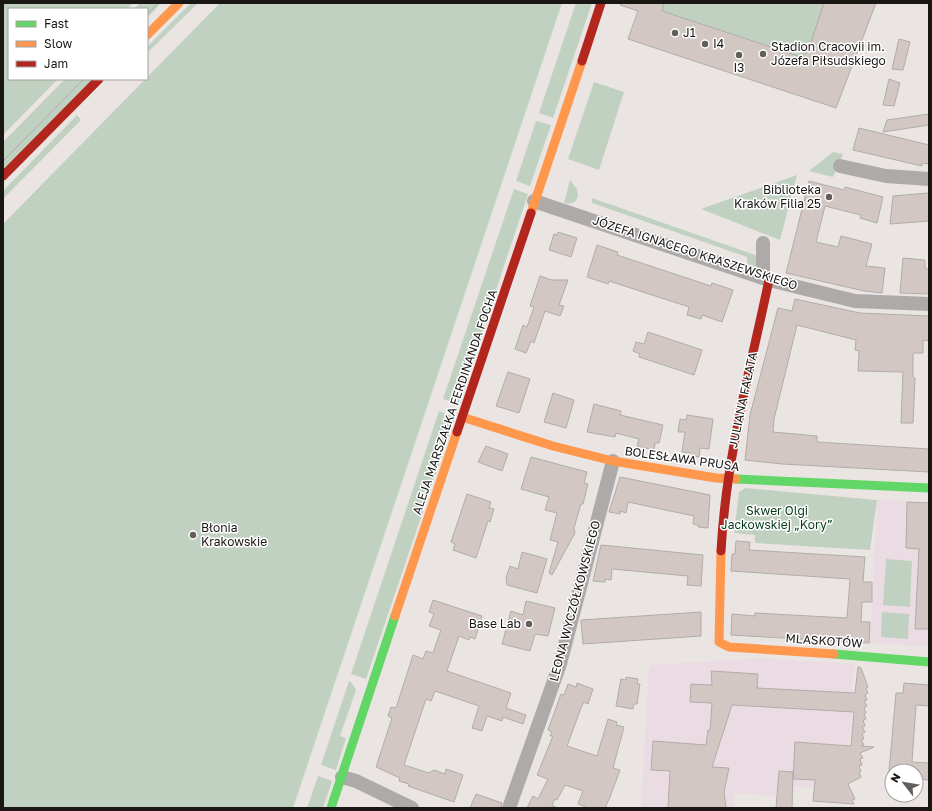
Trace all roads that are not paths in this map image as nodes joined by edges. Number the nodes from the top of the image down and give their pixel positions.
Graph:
1 (180, 3) edge
2 (601, 3) edge
3 (148, 34) edge
4 (98, 80) edge
5 (840, 166) dead end
6 (3, 176) edge
7 (929, 179) edge
8 (534, 201) junction
9 (763, 243) dead end
10 (766, 279) junction
11 (929, 304) edge
12 (462, 417) junction
13 (613, 461) junction
14 (728, 479) junction
15 (929, 488) edge
16 (719, 642) joint
17 (929, 662) edge
18 (342, 776) junction
19 (331, 808) edge
20 (412, 808) edge
21 (509, 808) edge

1 - 3 street
2 - 8 street, ALEJA MARSZAŁKA FERDINANDA FOCHA
4 - 6 street
5 - 7 street
8 - 10 street, JÓZEFA IGNACEGO KRASZEWSKIEGO
8 - 12 street, ALEJA MARSZAŁKA FERDINANDA FOCHA
9 - 10 street, JULIANA FAŁATA
10 - 11 street, JÓZEFA IGNACEGO KRASZEWSKIEGO
10 - 14 street, JULIANA FAŁATA
12 - 13 street, BOLESŁAWA PRUSA
12 - 18 street, ALEJA MARSZAŁKA FERDINANDA FOCHA
13 - 14 street, BOLESŁAWA PRUSA
13 - 21 street, LEONA WYCZÓŁKOWSKIEGO
14 - 15 street, BOLESŁAWA PRUSA
14 - 16 street, JULIANA FAŁATA
16 - 17 street, MLASKOTÓW
18 - 19 street, ALEJA MARSZAŁKA FERDINANDA FOCHA
18 - 20 street

